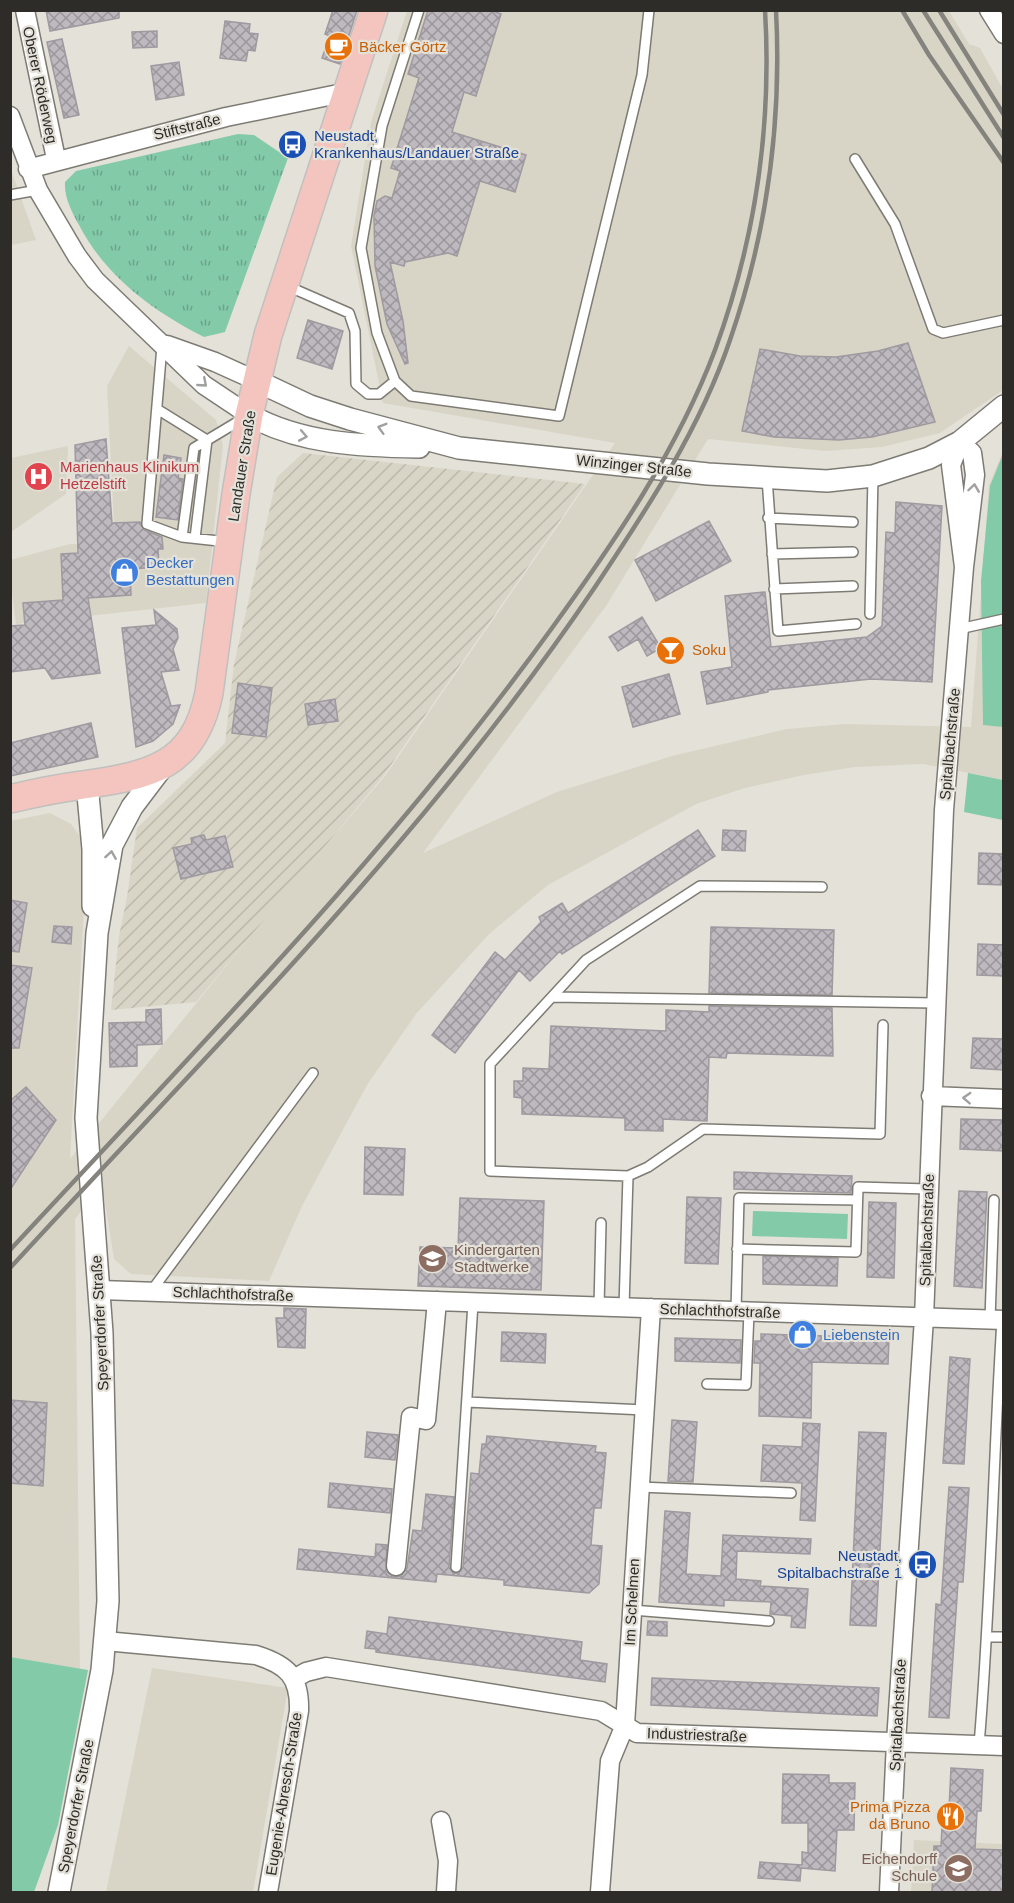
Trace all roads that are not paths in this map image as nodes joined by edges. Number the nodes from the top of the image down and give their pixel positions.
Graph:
1 (25, 10) edge
2 (374, 10) edge
3 (419, 10) edge
4 (649, 10) edge
5 (989, 10) edge
6 (1004, 34) edge
7 (348, 92) junction
8 (10, 116) edge
9 (56, 159) junction
10 (855, 159) dead end
11 (28, 169) junction
12 (38, 190) junction
13 (10, 195) edge
14 (283, 284) junction
15 (1004, 320) edge
16 (162, 343) junction
17 (257, 381) junction
18 (395, 381) junction
19 (1004, 406) edge
20 (157, 409) junction
21 (249, 415) junction
22 (207, 440) junction
23 (960, 442) junction
24 (459, 448) junction
25 (873, 476) junction
26 (766, 478) junction
27 (768, 518) junction
28 (853, 522) dead end
29 (182, 537) junction
30 (195, 538) junction
31 (230, 542) junction
32 (853, 552) dead end
33 (772, 554) junction
34 (853, 586) dead end
35 (774, 589) junction
36 (870, 614) dead end
37 (1004, 619) edge
38 (856, 624) dead end
39 (959, 629) junction
40 (163, 766) junction
41 (87, 784) junction
42 (10, 799) edge
43 (822, 887) dead end
44 (97, 933) junction
45 (552, 997) junction
46 (935, 1004) junction
47 (883, 1025) dead end
48 (313, 1073) dead end
49 (931, 1096) junction
50 (1004, 1099) edge
51 (628, 1176) junction
52 (928, 1189) junction
53 (857, 1200) junction
54 (994, 1200) dead end
55 (601, 1223) dead end
56 (737, 1249) junction
57 (100, 1290) junction
58 (152, 1290) junction
59 (437, 1301) junction
60 (473, 1303) junction
61 (599, 1307) junction
62 (624, 1308) junction
63 (651, 1308) junction
64 (742, 1311) junction
65 (924, 1318) junction
66 (999, 1320) edge
67 (707, 1384) dead end
68 (467, 1402) junction
69 (645, 1410) junction
70 (999, 1434) edge
71 (639, 1487) junction
72 (790, 1493) dead end
73 (396, 1566) dead end
74 (456, 1567) dead end
75 (632, 1610) junction
76 (769, 1621) dead end
77 (988, 1637) junction
78 (1004, 1637) edge
79 (105, 1641) junction
80 (294, 1679) junction
81 (625, 1725) junction
82 (896, 1742) junction
83 (979, 1744) junction
84 (1004, 1746) edge
85 (441, 1821) dead end
86 (59, 1893) edge
87 (268, 1893) edge
88 (446, 1893) edge
89 (600, 1893) edge
90 (889, 1893) edge

1 - 9 street, Oberer Röderweg
2 - 7 main road, Landauer Straße
3 - 18 lane
4 - 18 lane
5 - 6 street
7 - 9 street, Stiftstraße
7 - 14 main road, Landauer Straße
8 - 11 street
9 - 11 street, Stiftstraße
10 - 15 lane
11 - 12 street
12 - 13 lane
12 - 16 street
14 - 17 main road, Landauer Straße
14 - 18 lane
16 - 17 street
16 - 20 lane
16 -> 21 street
17 - 21 main road, Landauer Straße
24 -> 17 street, Winzinger Straße
19 - 23 street, Winzinger Straße
20 - 22 lane
20 - 29 lane
21 - 22 lane
21 -> 24 street
21 - 31 main road, Landauer Straße
22 - 29 lane
22 - 30 lane
23 - 25 street, Winzinger Straße
23 - 39 street, Spitalbachstraße
24 - 26 street, Winzinger Straße
25 - 26 street, Winzinger Straße
25 - 36 lane
26 - 27 lane
27 - 28 lane
27 - 33 lane
29 - 30 lane
30 - 31 lane
31 - 40 main road, Landauer Straße
32 - 33 lane
33 - 35 lane
34 - 35 lane
35 - 38 lane
37 - 39 lane
39 - 46 street, Spitalbachstraße
40 - 41 main road, Landauer Straße
44 -> 40 street, Speyerdorfer Straße
41 - 42 main road, Landauer Straße
41 - 44 street
43 - 45 lane
44 - 57 street, Speyerdorfer Straße
45 - 46 lane
45 - 51 lane
46 - 49 street, Spitalbachstraße
47 - 51 lane
48 - 58 lane
50 -> 49 street
49 - 52 street, Spitalbachstraße
51 - 62 lane
52 - 53 lane
52 - 65 street, Spitalbachstraße
53 - 56 lane
53 - 56 lane
54 - 66 lane
55 - 61 lane
56 - 64 lane
57 - 58 street, Schlachthofstraße
57 - 79 street, Speyerdorfer Straße
58 - 59 street, Schlachthofstraße
59 - 60 street, Schlachthofstraße
59 - 73 street
60 - 61 street, Schlachthofstraße
60 - 68 lane
61 - 62 street, Schlachthofstraße
62 - 63 street, Schlachthofstraße
63 - 64 street, Schlachthofstraße
63 - 69 street, Im Schelmen
64 - 65 street, Schlachthofstraße
64 - 67 lane
65 - 66 street, Schlachthofstraße
65 - 82 street, Spitalbachstraße
66 - 70 lane
68 - 69 lane
68 - 74 lane
69 - 71 street, Im Schelmen
70 - 77 lane
71 - 72 lane
71 - 75 street, Im Schelmen
75 - 76 lane
75 - 81 street, Im Schelmen
77 - 78 lane
77 - 83 lane
79 - 80 street
79 - 86 street, Speyerdorfer Straße
80 - 81 street, Industriestraße
80 - 87 street, Eugenie-Abresch-Straße
81 - 82 street, Industriestraße
81 - 89 street, Im Schelmen
82 - 83 street, Industriestraße
82 - 90 street, Spitalbachstraße
83 - 84 street, Industriestraße
85 - 88 street

